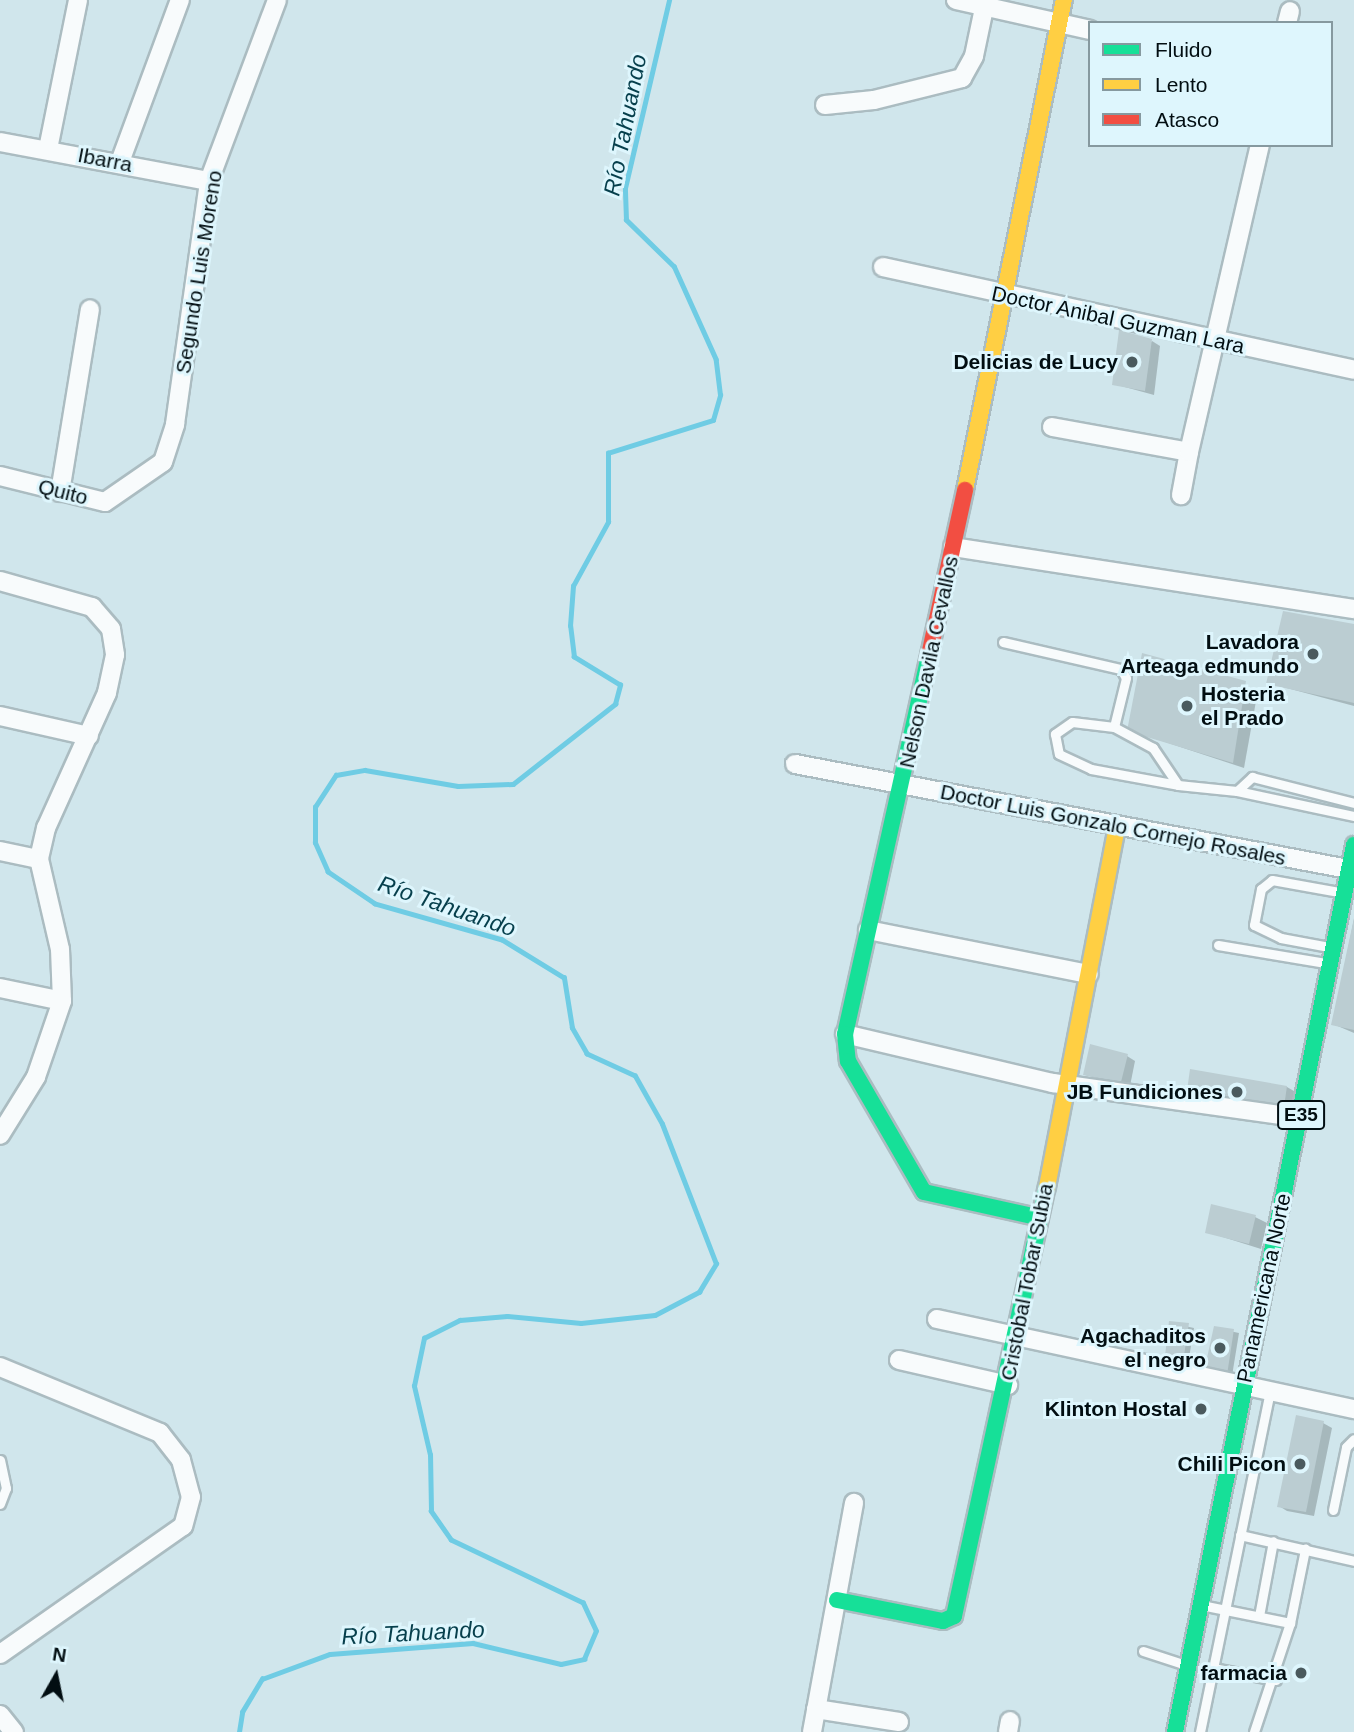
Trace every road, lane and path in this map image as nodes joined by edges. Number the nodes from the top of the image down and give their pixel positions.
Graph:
1 (78, 0) edge
2 (180, 0) edge
3 (277, 0) edge
4 (956, 0) edge
5 (1064, 0) edge
6 (984, 8) junction
7 (1059, 23) junction
8 (1088, 30) edge
9 (825, 105) dead end
10 (0, 142) edge
11 (1260, 147) edge
12 (48, 149) junction
13 (120, 162) junction
14 (209, 181) junction
15 (883, 267) dead end
16 (1003, 297) junction
17 (90, 309) dead end
18 (1214, 341) junction
19 (1354, 370) edge
20 (1052, 427) dead end
21 (1189, 452) junction
22 (0, 476) edge
23 (60, 492) junction
24 (125, 493) joint
25 (1181, 495) dead end
26 (953, 547) junction
27 (0, 581) edge
28 (1354, 609) edge
29 (1003, 642) dead end
30 (0, 716) edge
31 (1114, 727) junction
32 (89, 736) junction
33 (795, 764) dead end
34 (1178, 785) junction
35 (902, 786) junction
36 (1237, 791) junction
37 (1354, 803) edge
38 (1354, 816) edge
39 (1117, 828) junction
40 (1354, 845) edge
41 (0, 851) edge
42 (39, 859) junction
43 (1348, 869) junction
44 (1344, 893) junction
45 (867, 930) junction
46 (1218, 945) dead end
47 (1332, 955) junction
48 (1089, 974) junction
49 (0, 988) edge
50 (62, 1001) junction
51 (845, 1034) junction
52 (1068, 1084) junction
53 (1301, 1118) junction
54 (2, 1132) edge
55 (1037, 1217) junction
56 (937, 1319) dead end
57 (1017, 1336) junction
58 (899, 1360) dead end
59 (0, 1367) edge
60 (1243, 1384) junction
61 (1008, 1385) junction
62 (1270, 1390) junction
63 (1354, 1409) edge
64 (1354, 1439) edge
65 (0, 1460) edge
66 (854, 1503) dead end
67 (0, 1504) edge
68 (1333, 1510) dead end
69 (1240, 1535) junction
70 (1273, 1541) junction
71 (1305, 1549) junction
72 (1354, 1561) edge
73 (837, 1600) junction
74 (1200, 1605) junction
75 (1224, 1609) junction
76 (1259, 1616) junction
77 (1290, 1623) junction
78 (1143, 1651) dead end
79 (0, 1654) edge
80 (1188, 1665) junction
81 (1213, 1668) junction
82 (1276, 1680) junction
83 (816, 1709) junction
84 (0, 1715) edge
85 (899, 1722) dead end
86 (14, 1732) edge
87 (812, 1732) edge
88 (1175, 1732) edge
89 (1200, 1732) edge
90 (1254, 1732) edge

1 - 12 street
2 - 13 street
3 - 14 street, Segundo Luis Moreno
4 - 6 street
5 - 7 main road, Nelson Davila Cevallos
6 - 7 street
6 - 9 street
7 - 8 street
7 - 16 main road, Nelson Davila Cevallos
10 - 12 street, Ibarra
11 - 18 street
12 - 13 street, Ibarra
13 - 14 street, Ibarra
14 - 24 street, Segundo Luis Moreno
15 - 16 street, Doctor Anibal Guzman Lara
16 - 18 street, Doctor Anibal Guzman Lara
16 - 26 main road, Nelson Davila Cevallos
17 - 23 street
18 - 19 street, Doctor Anibal Guzman Lara
18 - 21 street
20 - 21 street
21 - 25 street
22 - 23 street, Quito
23 - 24 street, Quito
26 - 28 street
26 - 35 main road, Nelson Davila Cevallos
27 - 32 street
29 - 31 lane
30 - 32 street
31 - 34 lane
31 - 34 lane
32 - 42 street
33 - 35 street, Doctor Luis Gonzalo Cornejo Rosales
34 - 36 lane
35 - 39 street, Doctor Luis Gonzalo Cornejo Rosales
35 - 45 main road, Nelson Davila Cevallos
36 - 37 lane
36 - 38 lane
39 - 43 street, Doctor Luis Gonzalo Cornejo Rosales
39 - 48 main road, Cristobal Tobar Subia
40 - 43 main road, Panamericana Norte / E35
41 - 42 street
42 - 50 street
43 - 44 main road, Panamericana Norte / E35
44 - 47 main road, Panamericana Norte / E35
44 - 47 lane
45 - 48 street
45 - 51 main road, Nelson Davila Cevallos
46 - 47 lane
47 - 53 main road, Panamericana Norte / E35
48 - 52 main road, Cristobal Tobar Subia
49 - 50 street
50 - 54 street
51 - 52 street
51 - 55 main road, Nelson Davila Cevallos
52 - 53 street
52 - 55 main road, Cristobal Tobar Subia
53 - 60 main road, Panamericana Norte / E35
55 - 57 main road, Cristobal Tobar Subia
56 - 57 street
57 - 60 street
57 - 61 main road, Cristobal Tobar Subia
58 - 61 street
59 - 79 street
60 - 62 street
60 - 74 main road, Panamericana Norte / E35
61 - 73 main road, Cristobal Tobar Subia
62 - 63 street
62 - 69 lane
64 - 68 lane
65 - 67 lane
66 - 73 street
69 - 70 lane
69 - 75 lane
70 - 71 lane
70 - 76 lane
71 - 72 lane
71 - 77 lane
73 - 83 street
74 - 75 lane
74 - 80 main road, Panamericana Norte / E35
75 - 76 lane
75 - 81 lane
76 - 77 lane
77 - 82 lane
78 - 80 lane
80 - 88 main road, Panamericana Norte / E35
81 - 82 lane
81 - 89 lane
82 - 90 lane
83 - 85 street
83 - 87 street
84 - 86 street

